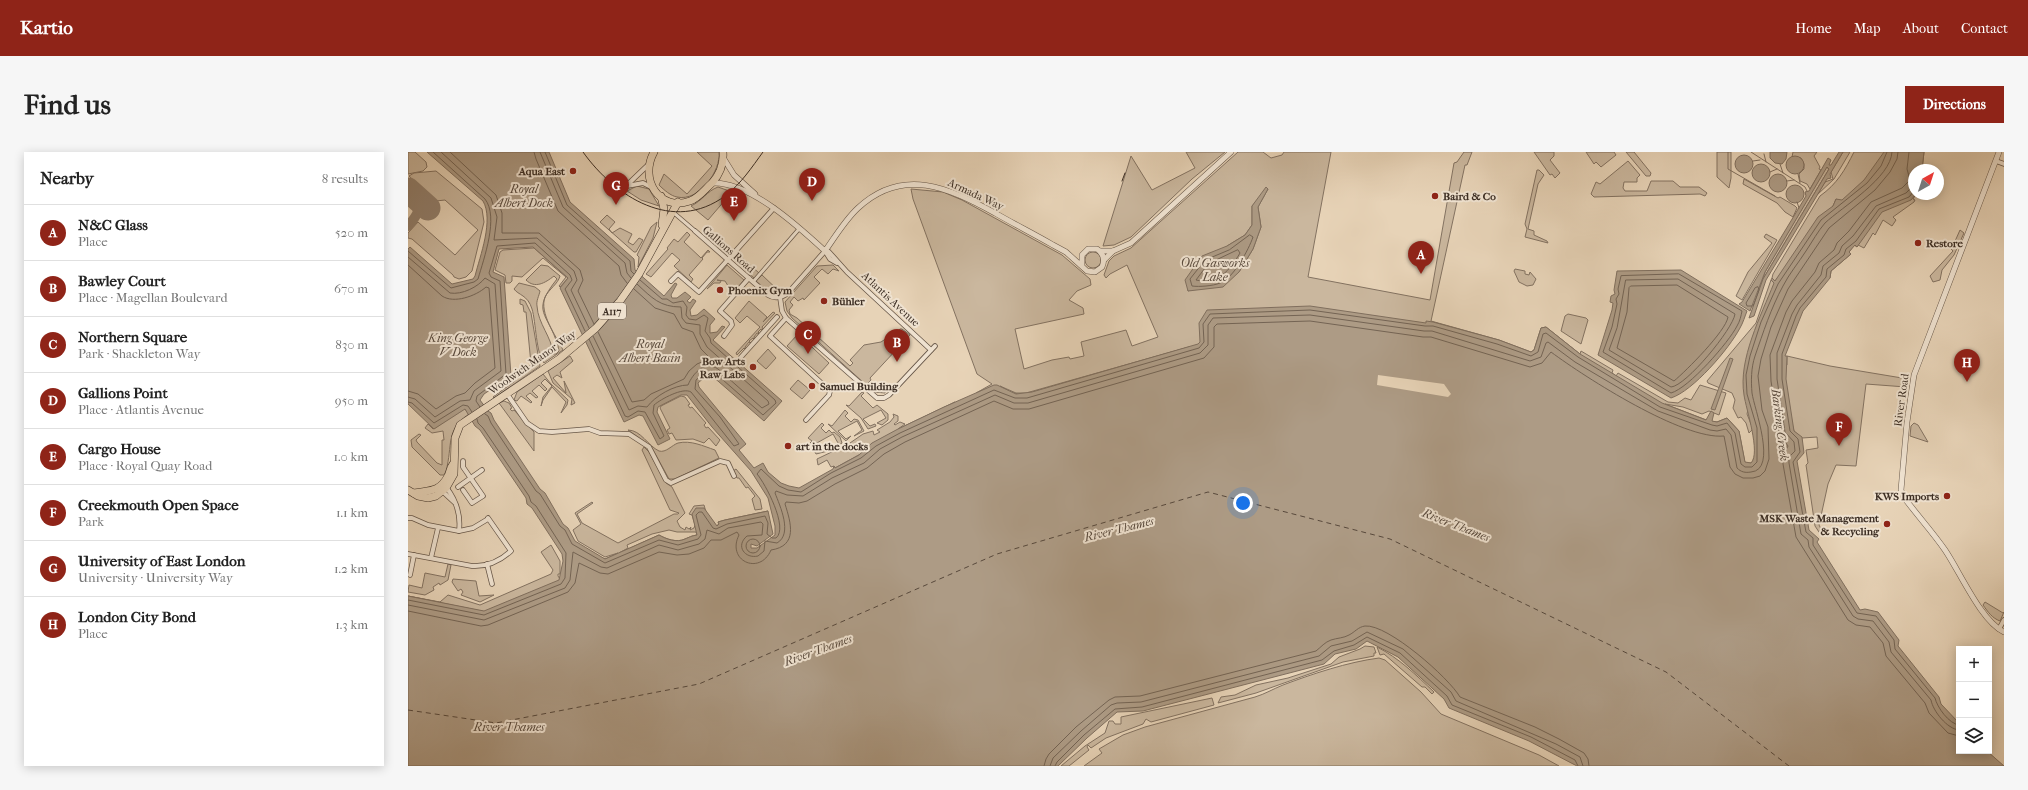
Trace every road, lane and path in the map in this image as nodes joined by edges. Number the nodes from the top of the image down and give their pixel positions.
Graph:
1 (654, 152) edge
2 (1231, 152) edge
3 (1999, 152) edge
4 (724, 156) edge
5 (1996, 161) junction
6 (2004, 164) edge
7 (648, 165) junction
8 (712, 183) junction
9 (653, 188) junction
10 (661, 196) junction
11 (757, 196) junction
12 (678, 202) junction
13 (774, 208) junction
14 (674, 213) dead end
15 (799, 230) junction
16 (695, 231) joint
17 (658, 237) junction
18 (825, 251) junction
19 (1100, 251) junction
20 (1113, 251) junction
21 (1066, 252) junction
22 (1082, 255) junction
23 (728, 260) junction
24 (1104, 260) junction
25 (1082, 265) junction
26 (749, 278) junction
27 (671, 281) dead end
28 (753, 282) junction
29 (780, 298) junction
30 (777, 318) dead end
31 (786, 318) junction
32 (724, 336) dead end
33 (936, 346) dead end
34 (932, 350) junction
35 (741, 357) dead end
36 (507, 394) junction
37 (806, 420) dead end
38 (463, 461) dead end
39 (482, 470) dead end
40 (734, 476) dead end
41 (471, 478) junction
42 (458, 487) dead end
43 (442, 488) junction
44 (463, 490) dead end
45 (411, 491) edge
46 (408, 518) edge
47 (438, 528) junction
48 (460, 531) junction
49 (408, 554) edge
50 (414, 555) junction
51 (431, 558) junction
52 (487, 564) junction
53 (410, 576) dead end
54 (492, 584) dead end
55 (2004, 620) edge
56 (2001, 630) edge

1 - 7 highway
2 - 20 street, Armada Way
3 - 5 street, River Road
4 - 8 highway
4 - 11 street, Atlantis Avenue
5 - 6 street
5 - 56 street, River Road
7 - 9 highway
7 - 9 street
8 - 11 street, Atlantis Avenue
8 - 12 highway
9 - 10 highway
10 - 12 highway
10 - 17 highway, Woolwich Manor Way / A117
11 - 13 street, Atlantis Avenue
12 - 17 highway, Woolwich Manor Way / A117
13 - 15 street, Atlantis Avenue
13 - 23 street
14 - 16 street, Gallions Road
15 - 18 street, Atlantis Avenue
15 - 28 street
16 - 23 street, Gallions Road
17 - 36 highway, Woolwich Manor Way / A117
18 - 21 street, Armada Way
18 - 29 street
18 - 34 street, Atlantis Avenue
19 - 20 street, Armada Way
19 - 22 street, Armada Way
19 - 24 street
20 - 24 street, Armada Way
21 - 22 street, Armada Way
21 - 25 street, Armada Way
22 - 25 street
23 - 26 street, Gallions Road
23 - 27 street
24 - 25 street, Armada Way
26 - 28 street, Gallions Road
26 - 32 street
28 - 29 street, Gallions Road
29 - 31 street
30 - 35 street
31 - 34 street
31 - 37 street
33 - 34 street
36 - 40 street
36 - 43 highway, Woolwich Manor Way / A117
38 - 41 street
39 - 41 street
41 - 42 street
41 - 44 street
43 - 45 highway
43 - 48 street
46 - 47 street
47 - 48 street
47 - 51 street
48 - 52 street
49 - 50 street
50 - 51 street
50 - 53 street
51 - 52 street
52 - 54 street
55 - 56 street

